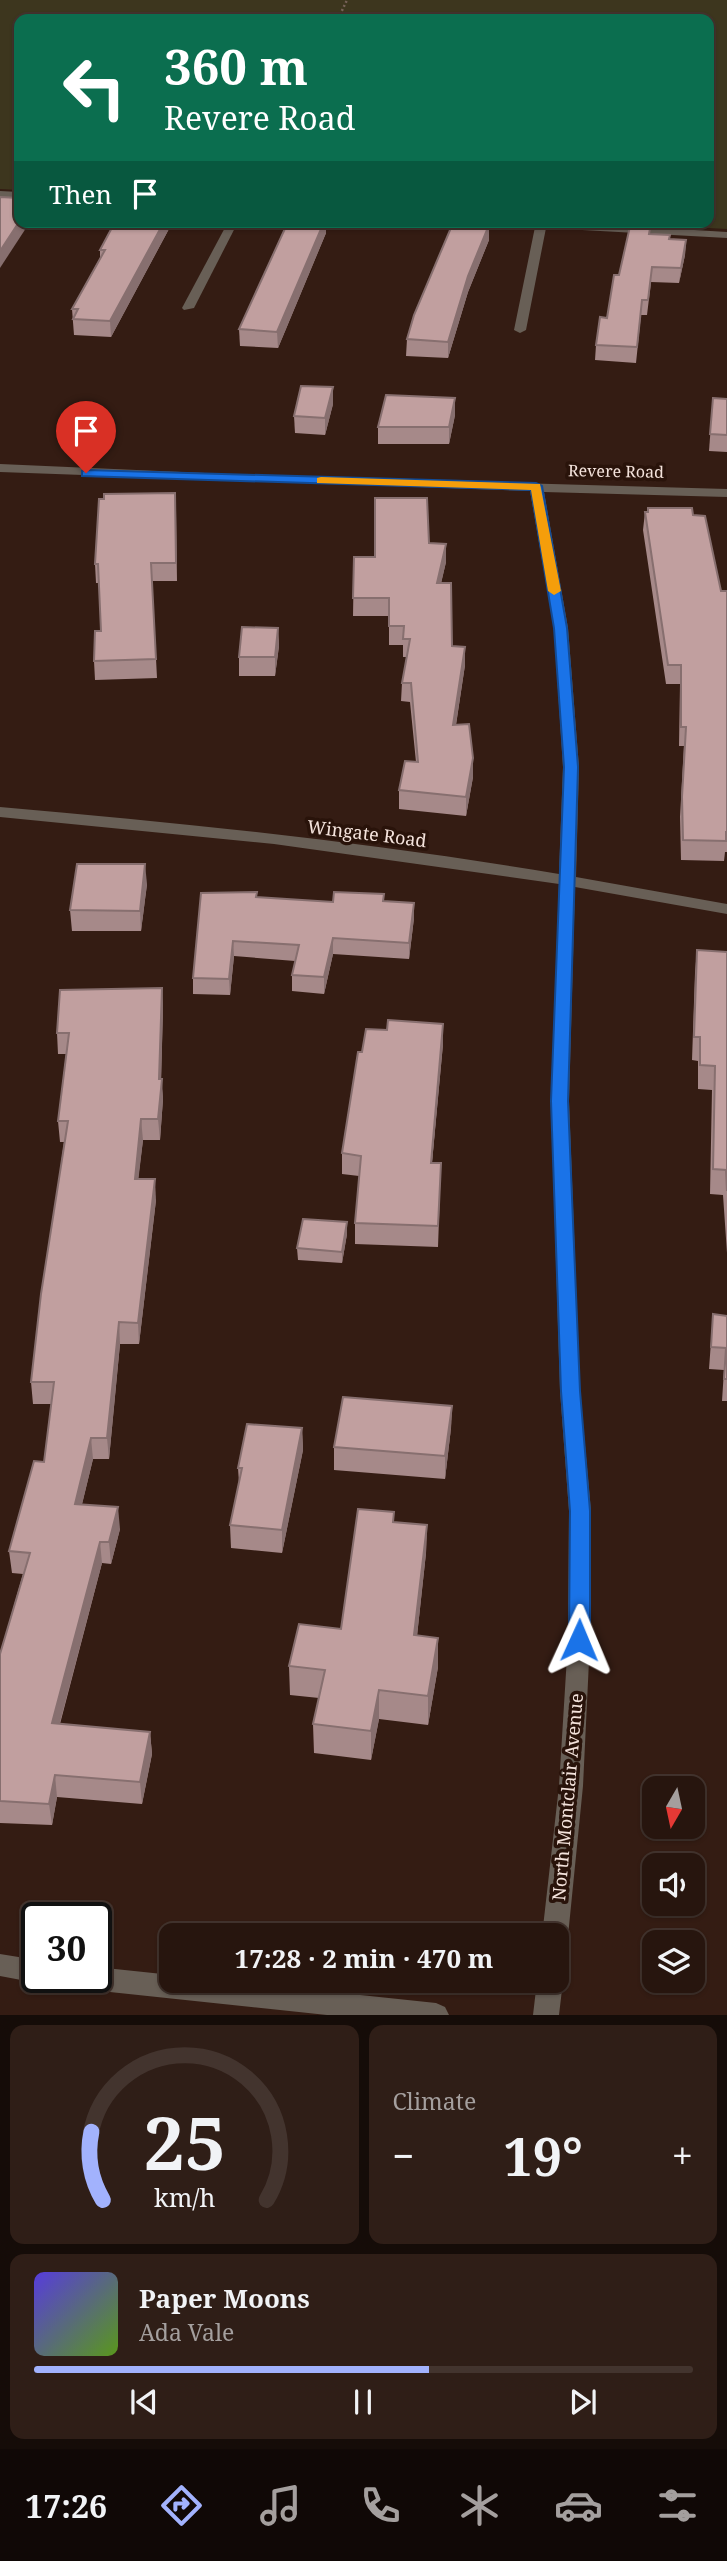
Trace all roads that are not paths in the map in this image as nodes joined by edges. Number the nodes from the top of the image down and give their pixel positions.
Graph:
1 (230, 228) edge
2 (540, 228) edge
3 (609, 228) edge
4 (727, 235) edge
5 (188, 308) dead end
6 (520, 330) dead end
7 (0, 468) edge
8 (536, 486) junction
9 (727, 492) edge
10 (0, 812) edge
11 (569, 879) junction
12 (727, 909) edge
13 (556, 1923) edge
14 (0, 1965) edge
15 (21, 1969) edge
16 (112, 1980) edge
17 (549, 1993) edge
18 (436, 2015) edge
19 (546, 2015) edge

1 - 5 street
2 - 6 street
3 - 4 street
7 - 8 street, Revere Road
8 - 9 street, Revere Road
8 - 11 street, North Montclair Avenue
10 - 11 street, Wingate Road
11 - 12 street, Wingate Road
11 - 13 street, North Montclair Avenue
14 - 15 street
16 - 18 street
17 - 19 street

